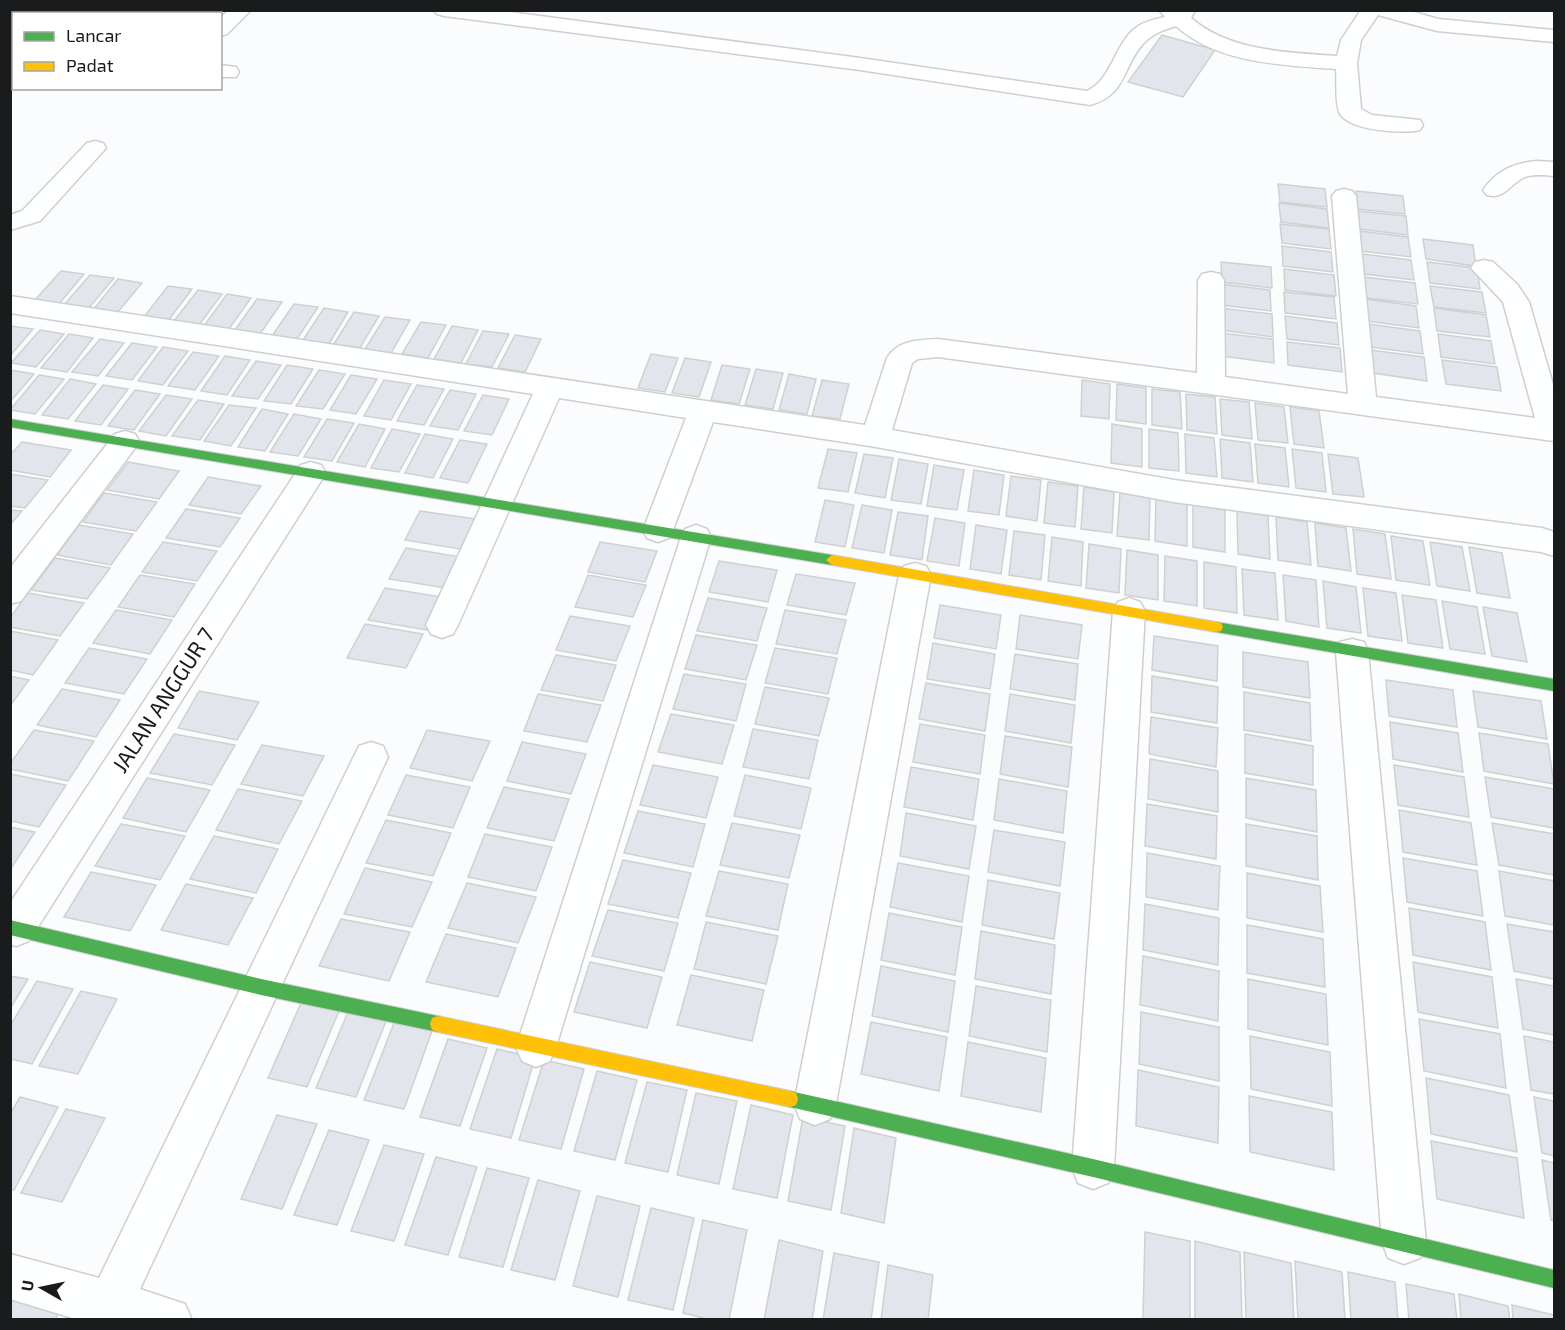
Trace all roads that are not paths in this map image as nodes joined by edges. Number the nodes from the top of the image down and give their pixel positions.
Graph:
1 (241, 10) edge
2 (444, 10) edge
3 (1371, 10) edge
4 (1383, 10) edge
5 (1178, 13) edge
6 (222, 28) edge
7 (1554, 36) edge
8 (1347, 63) junction
9 (1412, 125) dead end
10 (94, 148) dead end
11 (1554, 169) edge
12 (1495, 190) dead end
13 (1344, 195) dead end
14 (10, 223) edge
15 (1484, 268) dead end
16 (1211, 280) dead end
17 (10, 304) edge
18 (1211, 383) junction
19 (550, 388) junction
20 (1363, 404) junction
21 (703, 410) junction
22 (10, 423) edge
23 (1554, 431) edge
24 (876, 437) junction
25 (125, 441) junction
26 (311, 472) junction
27 (499, 505) junction
28 (658, 530) junction
29 (696, 537) junction
30 (1554, 544) edge
31 (915, 575) junction
32 (10, 592) edge
33 (1130, 611) junction
34 (442, 625) dead end
35 (1352, 652) junction
36 (1554, 685) edge
37 (371, 757) dead end
38 (13, 928) edge
39 (261, 987) junction
40 (536, 1047) junction
41 (815, 1104) junction
42 (1093, 1168) junction
43 (1404, 1242) junction
44 (10, 1276) edge
45 (1554, 1279) edge
46 (106, 1311) edge
47 (170, 1320) edge

1 - 6 street
2 - 5 street
3 - 8 street
4 - 7 street
5 - 8 street
8 - 9 street
10 - 14 street
11 - 12 street
13 - 20 street
15 - 23 street
16 - 18 street
17 - 19 street
18 - 20 street
18 - 24 street
19 - 21 street
19 - 27 street
20 - 23 street
21 - 24 street
21 - 28 street
22 - 25 street
24 - 30 street
25 - 26 street
25 - 32 street
26 - 27 street
26 - 38 street, JALAN ANGGUR 7
27 - 28 street
27 - 34 street
28 - 29 street
29 - 31 street
29 - 40 street
31 - 33 street
31 - 41 street
33 - 35 street
33 - 42 street
35 - 36 street
35 - 43 street
37 - 39 street
38 - 39 street
39 - 40 street
39 - 46 street
40 - 41 street
41 - 42 street
42 - 43 street
43 - 45 street
44 - 46 street
46 - 47 street

